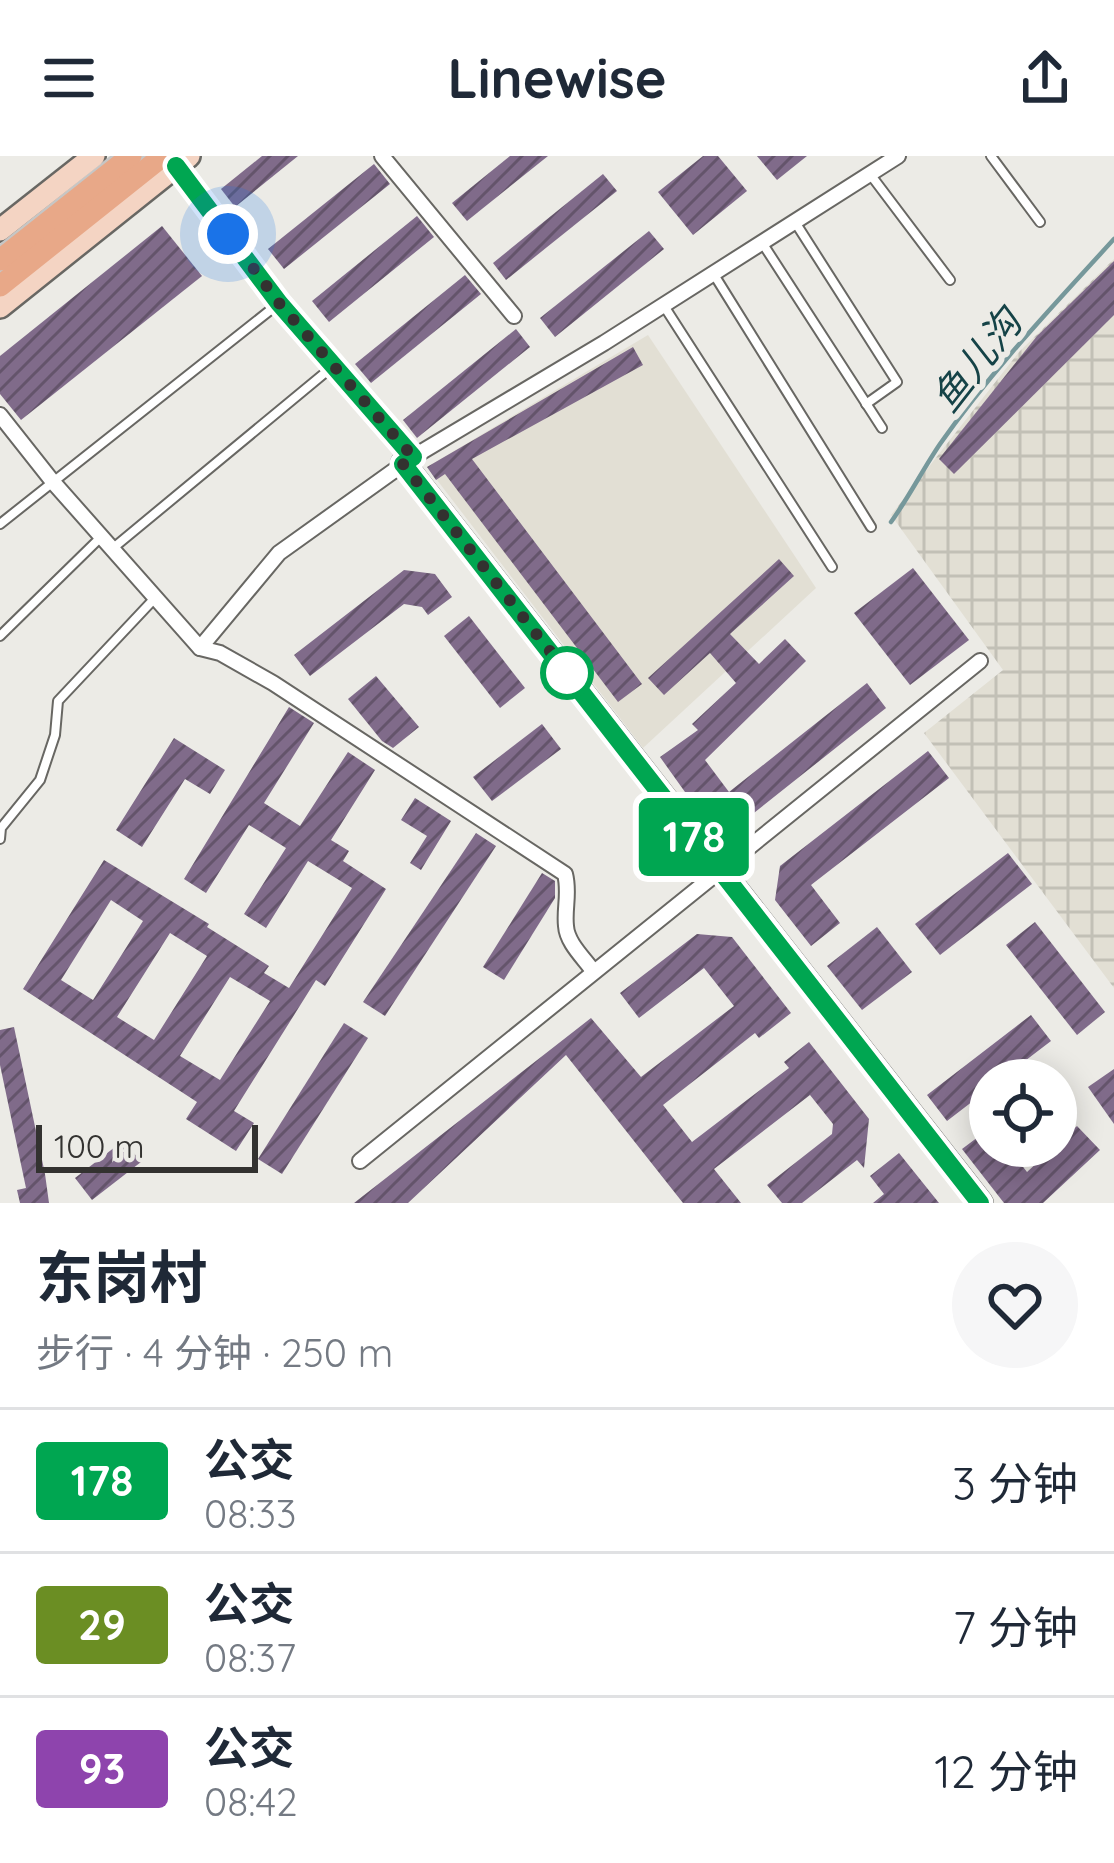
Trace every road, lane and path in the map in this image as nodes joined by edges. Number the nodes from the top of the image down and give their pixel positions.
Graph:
1 (94, 156) edge
2 (131, 156) edge
3 (382, 156) edge
4 (898, 156) edge
5 (991, 156) edge
6 (176, 159) edge
7 (869, 173) junction
8 (794, 221) junction
9 (1040, 223) dead end
10 (0, 230) edge
11 (760, 240) junction
12 (0, 260) edge
13 (712, 272) junction
14 (950, 280) dead end
15 (0, 286) edge
16 (279, 303) junction
17 (663, 304) junction
18 (0, 307) edge
19 (514, 316) dead end
20 (334, 366) junction
21 (866, 404) junction
22 (0, 415) edge
23 (882, 428) dead end
24 (408, 460) junction
25 (53, 482) junction
26 (0, 524) edge
27 (871, 526) dead end
28 (106, 543) junction
29 (832, 567) dead end
30 (154, 599) junction
31 (0, 636) edge
32 (200, 648) junction
33 (980, 661) dead end
34 (0, 839) edge
35 (719, 869) junction
36 (593, 971) junction
37 (360, 1161) dead end
38 (980, 1203) edge

1 - 10 street
2 - 12 main road
3 - 19 street
4 - 7 street
5 - 9 lane
6 - 15 main road
6 - 16 street
6 - 18 street
7 - 8 street
7 - 14 lane
8 - 11 street
8 - 21 lane
11 - 13 street
11 - 21 lane
13 - 17 street
13 - 27 lane
16 - 20 street
16 - 25 lane
17 - 24 street
17 - 29 lane
20 - 24 street
20 - 28 lane
21 - 23 lane
22 - 25 street
24 - 32 street
24 - 35 street
25 - 26 lane
25 - 28 street
28 - 30 street
28 - 31 lane
30 - 32 street
30 - 34 lane
32 - 36 street
33 - 35 street
35 - 36 street
35 - 38 street
36 - 37 street

